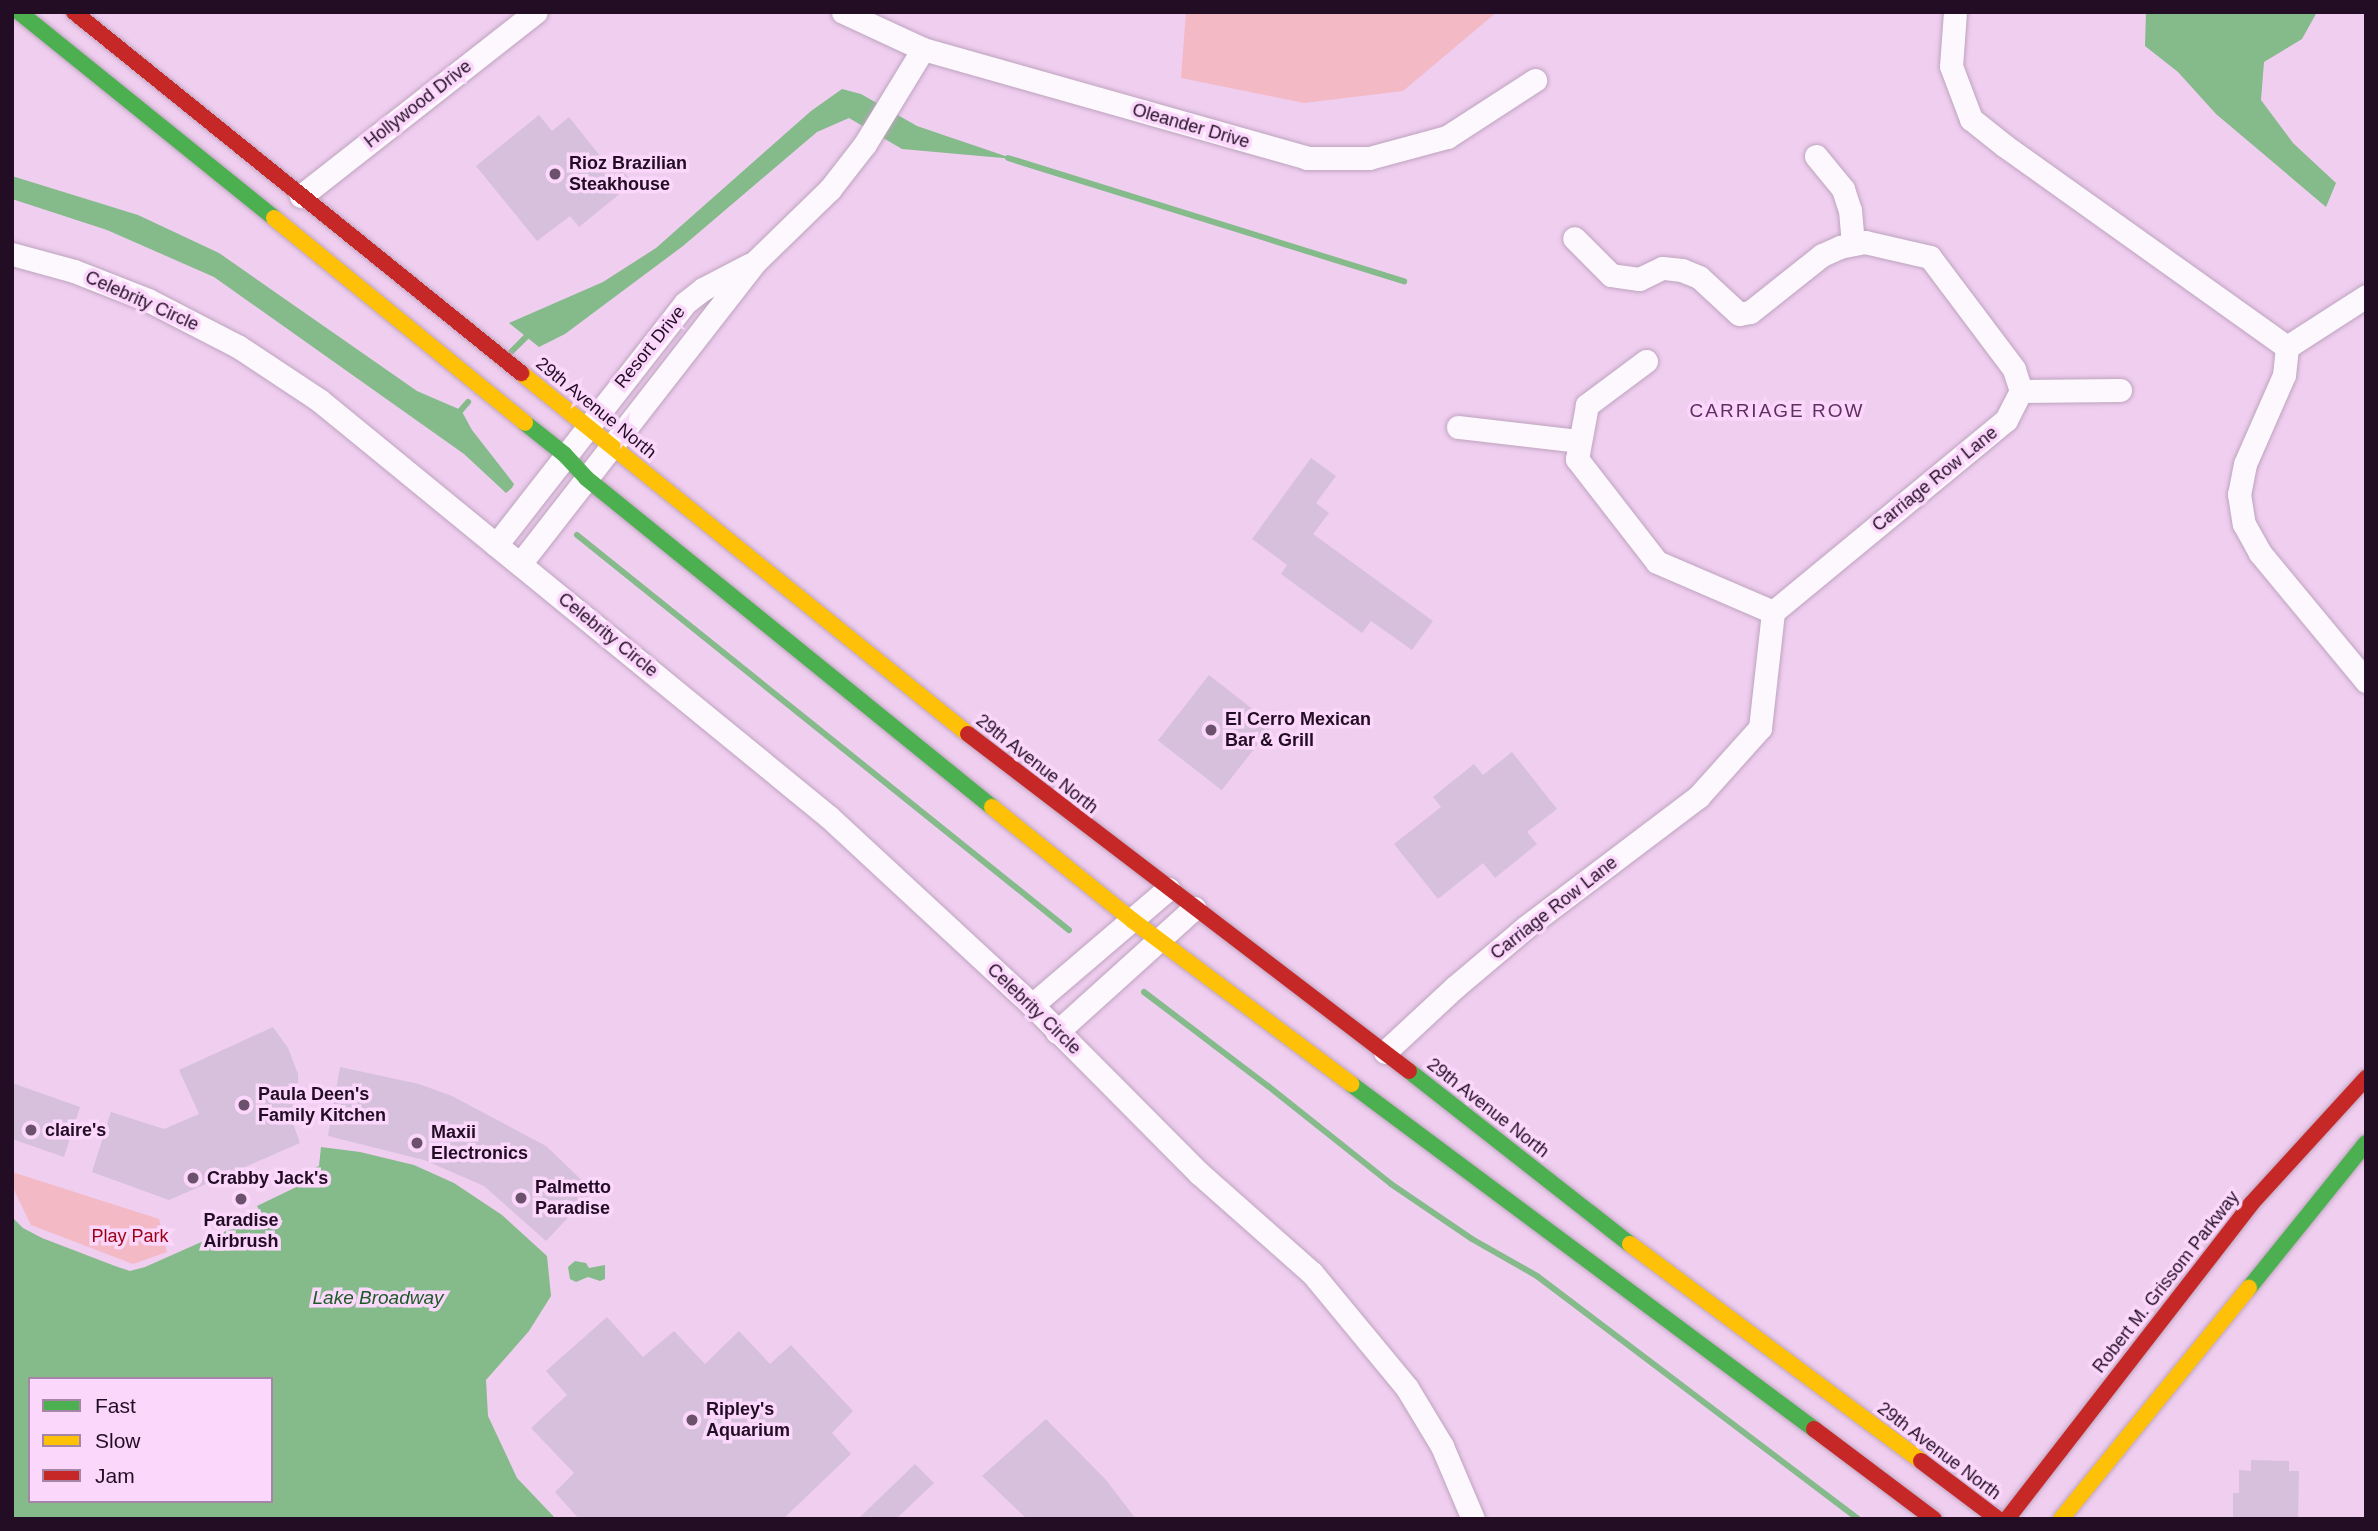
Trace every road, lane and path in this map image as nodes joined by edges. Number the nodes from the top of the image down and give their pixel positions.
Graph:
1 (19, 12) edge
2 (74, 12) edge
3 (536, 12) edge
4 (843, 12) edge
5 (1955, 12) edge
6 (923, 49) junction
7 (1535, 80) dead end
8 (1816, 156) dead end
9 (301, 196) junction
10 (1574, 239) dead end
11 (1853, 244) junction
12 (12, 254) edge
13 (755, 262) junction
14 (2366, 296) edge
15 (2287, 347) junction
16 (1646, 360) dead end
17 (2120, 390) dead end
18 (2021, 391) junction
19 (587, 425) junction
20 (1458, 427) dead end
21 (1579, 441) junction
22 (611, 444) junction
23 (564, 454) junction
24 (586, 478) junction
25 (496, 545) junction
26 (520, 564) junction
27 (1773, 612) junction
28 (2366, 681) edge
29 (1168, 889) junction
30 (1194, 908) junction
31 (1132, 920) junction
32 (1159, 940) junction
33 (1032, 1005) junction
34 (1058, 1032) junction
35 (1385, 1052) junction
36 (2366, 1078) edge
37 (2366, 1143) edge
38 (1473, 1519) edge
39 (1934, 1519) edge
40 (1998, 1519) edge
41 (2007, 1519) edge
42 (2061, 1519) edge

1 - 23 main road
2 - 9 main road, 29th Avenue North
3 - 9 street, Hollywood Drive
4 - 6 street, Oleander Drive
5 - 15 street
6 - 7 street, Oleander Drive
6 - 13 street, Resort Drive
8 - 11 street
9 - 19 main road, 29th Avenue North
10 - 11 street
11 - 18 street
12 - 25 street, Celebrity Circle
13 - 19 street, Resort Drive
13 - 22 street, Resort Drive
14 - 15 street
15 - 28 street
16 - 21 street
17 - 18 street
18 - 27 street, Carriage Row Lane
19 - 22 main road, 29th Avenue North
19 - 23 street, Resort Drive
20 - 21 street
21 - 27 street
22 - 24 street, Resort Drive
22 - 29 main road, 29th Avenue North
23 - 24 main road
23 - 25 street
24 - 26 street
24 - 31 main road
25 - 26 street, Celebrity Circle
26 - 33 street, Celebrity Circle
27 - 35 street, Carriage Row Lane
29 - 30 main road, 29th Avenue North
29 - 31 street
30 - 32 street
30 - 35 main road, 29th Avenue North
31 - 32 main road
31 - 33 street
32 - 34 street
32 - 39 main road
33 - 34 street, Celebrity Circle
34 - 38 street, Celebrity Circle
35 - 40 main road, 29th Avenue North
36 - 41 main road, Robert M. Grissom Parkway
37 - 42 main road

